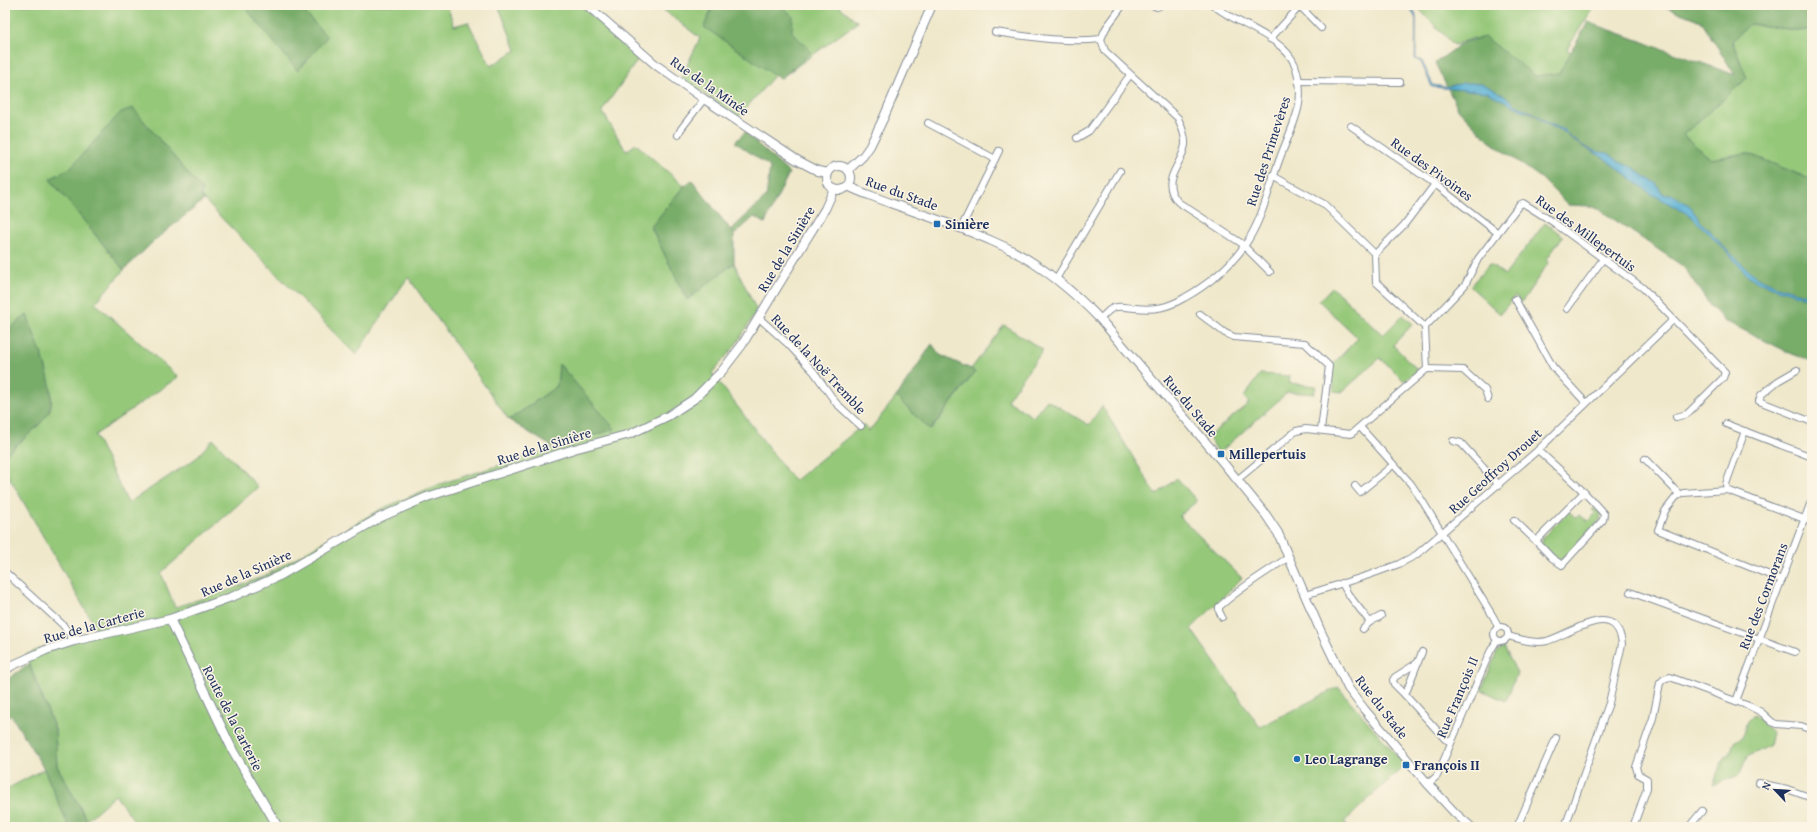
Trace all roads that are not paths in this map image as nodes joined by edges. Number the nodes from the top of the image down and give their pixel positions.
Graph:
1 (588, 5) edge
2 (932, 5) edge
3 (1123, 5) edge
4 (1152, 5) edge
5 (1161, 5) edge
6 (1214, 5) edge
7 (1321, 28) dead end
8 (995, 32) dead end
9 (1100, 39) junction
10 (1270, 39) junction
11 (1130, 75) junction
12 (1298, 81) junction
13 (1400, 82) dead end
14 (704, 99) junction
15 (928, 123) dead end
16 (1351, 126) dead end
17 (678, 135) dead end
18 (1077, 138) dead end
19 (999, 151) dead end
20 (995, 160) junction
21 (848, 170) junction
22 (1120, 171) dead end
23 (828, 174) junction
24 (1273, 176) junction
25 (1435, 184) junction
26 (848, 186) junction
27 (834, 189) junction
28 (960, 228) junction
29 (1498, 232) junction
30 (1244, 247) junction
31 (1375, 254) junction
32 (1603, 259) junction
33 (1270, 272) dead end
34 (1056, 279) junction
35 (1515, 299) dead end
36 (1567, 309) dead end
37 (1200, 314) dead end
38 (760, 318) junction
39 (1100, 319) junction
40 (1673, 320) junction
41 (1424, 327) junction
42 (1427, 369) junction
43 (1797, 370) dead end
44 (1488, 399) dead end
45 (1586, 403) junction
46 (1676, 418) dead end
47 (1812, 422) edge
48 (1726, 424) dead end
49 (861, 426) dead end
50 (1360, 427) junction
51 (1321, 430) junction
52 (1745, 431) junction
53 (1453, 441) dead end
54 (1538, 450) junction
55 (1812, 457) edge
56 (1645, 459) dead end
57 (1393, 465) junction
58 (1237, 480) junction
59 (1499, 485) junction
60 (1355, 486) dead end
61 (1727, 490) junction
62 (1584, 492) junction
63 (1679, 494) junction
64 (1812, 499) edge
65 (1804, 519) junction
66 (1514, 520) dead end
67 (1812, 522) edge
68 (1442, 534) junction
69 (1536, 541) junction
70 (1289, 557) junction
71 (5, 572) edge
72 (1782, 580) junction
73 (1342, 583) junction
74 (1630, 592) dead end
75 (1305, 595) junction
76 (1381, 616) dead end
77 (1222, 617) dead end
78 (170, 619) junction
79 (1370, 622) junction
80 (1498, 627) junction
81 (1364, 629) dead end
82 (1508, 636) junction
83 (1760, 639) junction
84 (1497, 640) junction
85 (74, 641) junction
86 (1422, 652) dead end
87 (1795, 652) dead end
88 (1417, 663) junction
89 (5, 671) edge
90 (1405, 695) junction
91 (1736, 701) junction
92 (1812, 730) edge
93 (1556, 738) dead end
94 (1451, 742) junction
95 (1758, 783) dead end
96 (1428, 784) junction
97 (1812, 798) edge
98 (1702, 811) dead end
99 (278, 827) edge
100 (1471, 827) edge
101 (1517, 827) edge
102 (1565, 827) edge
103 (1634, 827) edge
104 (1689, 827) edge

1 - 14 street, Rue de la Minée
2 - 21 street
3 - 9 street
4 - 5 street
6 - 10 street, Rue des Primevères
7 - 10 street
8 - 9 street
9 - 11 street
10 - 12 street, Rue des Primevères
11 - 18 street
11 - 30 street
12 - 13 street
12 - 24 street, Rue des Primevères
14 - 17 street
14 - 23 street, Rue de la Minée
15 - 20 street
16 - 25 street, Rue des Pivoines
19 - 20 street
20 - 28 street
21 - 23 street
21 - 26 street
22 - 34 street
23 - 27 street
24 - 30 street, Rue des Primevères
24 - 31 street
25 - 29 street, Rue des Pivoines
25 - 31 street
26 - 27 street
26 - 28 street, Rue du Stade
27 - 38 street, Rue de la Sinière
28 - 34 street, Rue du Stade
29 - 32 street, Rue des Millepertuis
29 - 41 street, Rue des Millepertuis
30 - 33 street
30 - 39 street, Rue des Primevères
31 - 41 street
32 - 36 street
32 - 40 street, Rue des Millepertuis
34 - 39 street, Rue du Stade
35 - 45 street
37 - 51 street
38 - 49 street, Rue de la Noë Tremble
38 - 78 street, Rue de la Sinière
39 - 58 street, Rue du Stade
40 - 45 street, Rue Geoffroy Drouet
40 - 46 street, Rue des Millepertuis
41 - 42 street
42 - 44 street
42 - 50 street
43 - 47 street
45 - 54 street, Rue Geoffroy Drouet
48 - 52 street
50 - 51 street
50 - 57 street
51 - 58 street
52 - 55 street
52 - 61 street
53 - 59 street
54 - 59 street, Rue Geoffroy Drouet
54 - 62 street
56 - 63 street
57 - 60 street
57 - 68 street
58 - 70 street, Rue du Stade
59 - 68 street, Rue Geoffroy Drouet
61 - 63 street
61 - 65 street
62 - 69 street
62 - 69 street
63 - 72 street
64 - 65 street, Rue des Cormorans
65 - 67 street
65 - 72 street, Rue des Cormorans
66 - 69 street
68 - 73 street, Rue Geoffroy Drouet
68 - 80 street
70 - 75 street, Rue du Stade
70 - 77 street
71 - 85 street
72 - 83 street, Rue des Cormorans
73 - 75 street, Rue Geoffroy Drouet
73 - 79 street
74 - 83 street
75 - 96 street, Rue du Stade
76 - 79 street
78 - 85 street, Rue de la Carterie
78 - 99 street, Route de la Carterie
79 - 81 street
80 - 82 street
80 - 84 street
82 - 84 street
82 - 102 street
83 - 87 street
83 - 91 street, Rue des Cormorans
84 - 94 street, Rue François II
85 - 89 street, Rue de la Carterie
86 - 88 street
88 - 90 street
88 - 90 street
90 - 94 street
91 - 92 street
91 - 103 street
93 - 101 street
94 - 96 street, Rue François II
95 - 97 street
96 - 100 street, Rue du Stade
98 - 104 street

